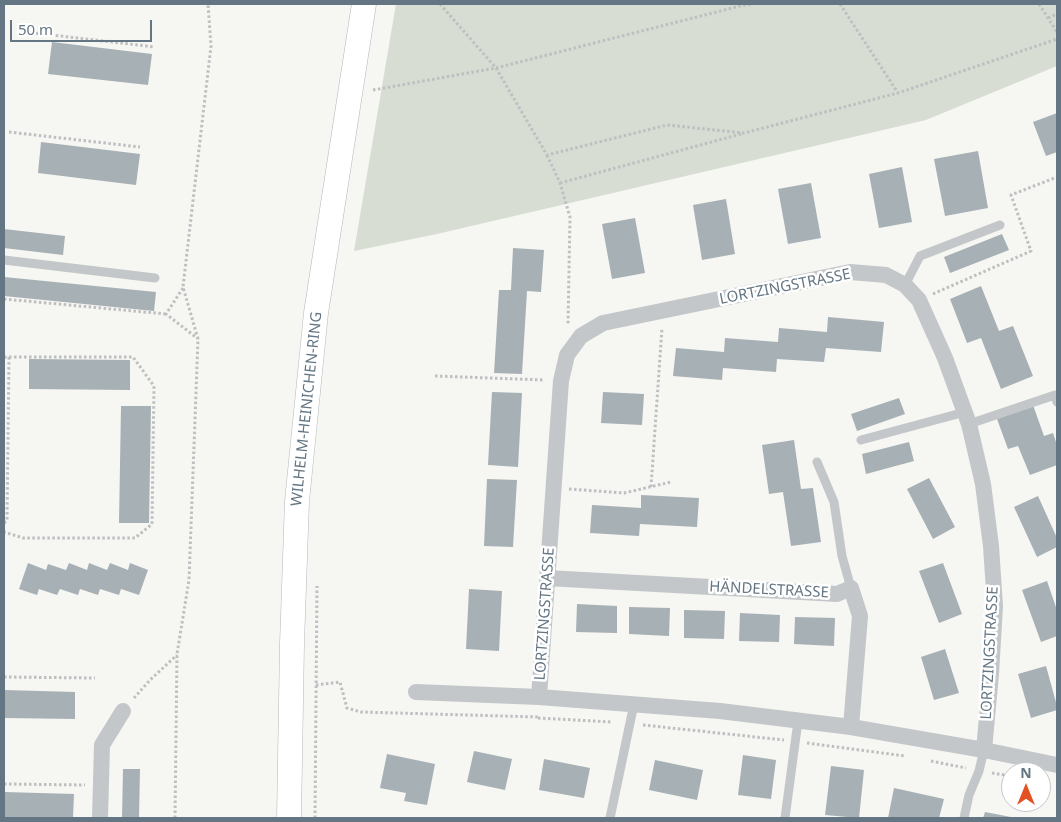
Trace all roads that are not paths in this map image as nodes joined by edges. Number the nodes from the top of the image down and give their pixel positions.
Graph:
1 (364, 4) edge
2 (1000, 225) dead end
3 (4, 260) edge
4 (154, 278) dead end
5 (905, 285) junction
6 (1057, 402) edge
7 (967, 418) junction
8 (861, 440) dead end
9 (817, 462) dead end
10 (547, 578) junction
11 (850, 588) junction
12 (416, 692) dead end
13 (539, 696) junction
14 (634, 704) junction
15 (123, 711) road end
16 (798, 721) junction
17 (851, 727) junction
18 (984, 750) junction
19 (1057, 765) edge
20 (100, 818) edge
21 (289, 818) edge
22 (610, 818) edge
23 (784, 818) edge
24 (964, 818) edge

1 - 21 main road, WILHELM-HEINICHEN-RING
2 - 5 lane
3 - 4 lane
5 - 7 street, LORTZINGSTRASSE
5 - 10 street, LORTZINGSTRASSE
6 - 7 lane
7 - 8 lane
7 - 18 street, LORTZINGSTRASSE
9 - 11 lane
10 - 11 street, HÄNDELSTRASSE
10 - 13 street, LORTZINGSTRASSE
11 - 17 street, HÄNDELSTRASSE
12 - 13 street
13 - 14 street
14 - 16 street
14 - 22 lane
15 - 20 street
16 - 17 street
16 - 23 lane
17 - 18 street
18 - 19 street
18 - 24 lane

